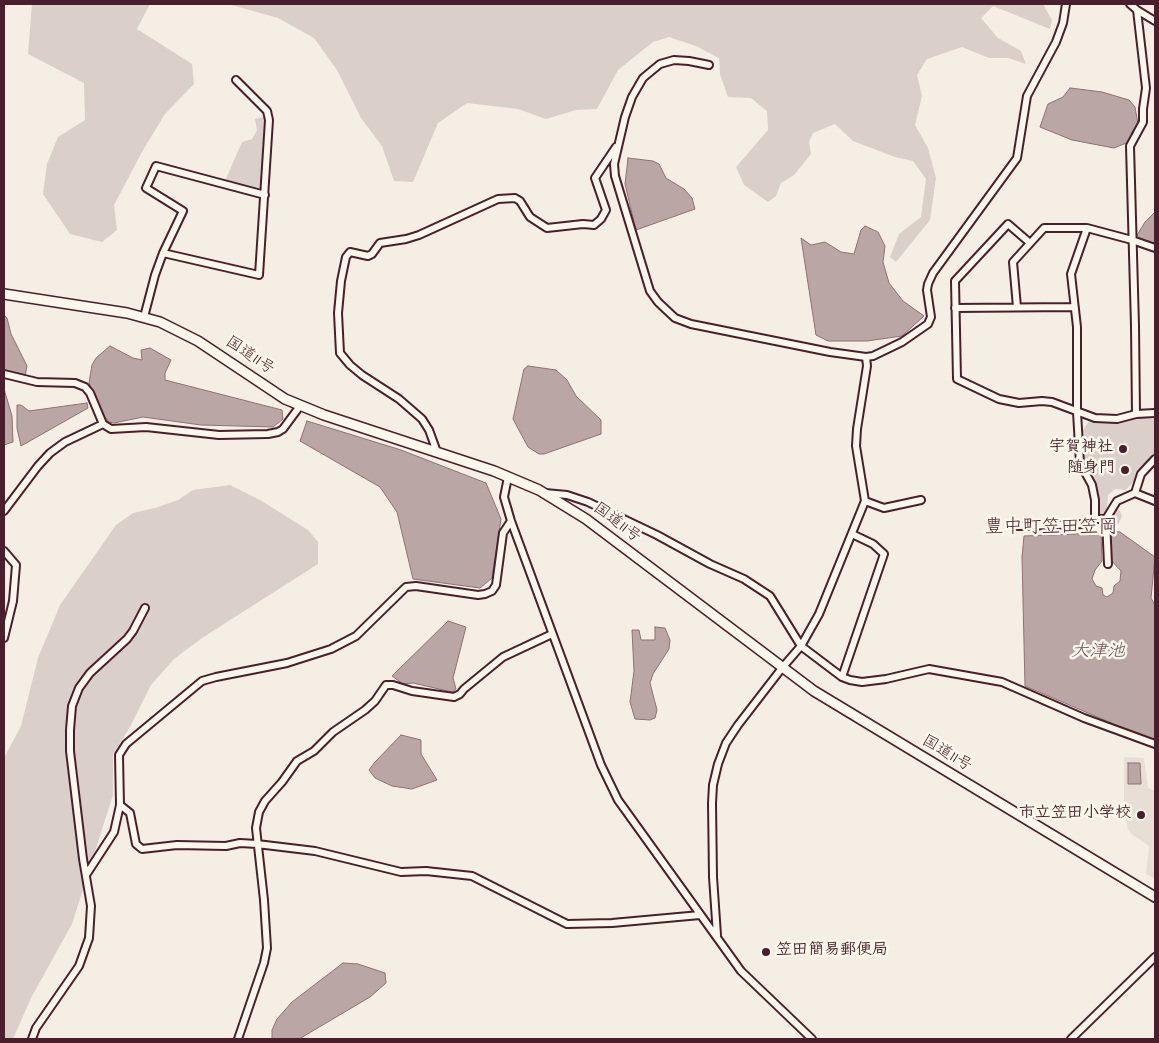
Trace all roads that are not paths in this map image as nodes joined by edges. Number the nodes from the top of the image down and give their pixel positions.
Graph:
1 (1066, 4) edge
2 (1130, 4) edge
3 (1137, 10) junction
4 (1155, 21) edge
5 (709, 65) dead end
6 (236, 80) dead end
7 (619, 142) junction
8 (265, 195) junction
9 (1087, 228) junction
10 (1132, 240) junction
11 (1030, 242) junction
12 (1155, 248) edge
13 (163, 253) junction
14 (4, 294) edge
15 (1016, 307) junction
16 (1073, 307) junction
17 (955, 308) junction
18 (144, 317) junction
19 (866, 358) junction
20 (4, 374) edge
21 (300, 406) junction
22 (1077, 412) junction
23 (1155, 413) edge
24 (1136, 414) junction
25 (103, 424) junction
26 (437, 452) junction
27 (1155, 459) edge
28 (508, 476) junction
29 (544, 493) junction
30 (1135, 493) junction
31 (921, 500) dead end
32 (865, 501) junction
33 (1155, 501) edge
34 (4, 510) edge
35 (1095, 519) junction
36 (1106, 519) junction
37 (511, 521) junction
38 (1018, 526) dead end
39 (852, 534) junction
40 (4, 551) edge
41 (1108, 564) dead end
42 (145, 608) dead end
43 (552, 634) junction
44 (4, 638) edge
45 (801, 646) junction
46 (782, 668) junction
47 (842, 676) junction
48 (1155, 744) edge
49 (120, 805) junction
50 (257, 844) junction
51 (86, 875) junction
52 (1155, 897) edge
53 (700, 915) junction
54 (718, 939) junction
55 (1155, 957) edge
56 (32, 1039) edge
57 (238, 1039) edge
58 (812, 1039) edge
59 (1071, 1039) edge

1 - 19 street
2 - 3 street
3 - 4 street
3 - 10 street
5 - 7 street
6 - 8 street
7 - 19 street
7 - 26 street
8 - 13 street
8 - 13 street
9 - 10 street
9 - 11 street
9 - 16 street
10 - 12 street
10 - 24 street
11 - 15 street
11 - 17 street
13 - 18 street
14 - 18 highway, 国道11号
15 - 16 street
15 - 17 street
16 - 22 street
17 - 22 street
18 - 21 highway, 国道11号
19 - 32 street
20 - 25 street
21 - 25 street
21 - 26 highway, 国道11号
22 - 24 street
22 - 35 street
23 - 24 street
25 - 34 street
26 - 28 highway, 国道11号
27 - 30 street
28 - 29 highway, 国道11号
28 - 37 street
29 - 45 street
29 - 46 highway, 国道11号
30 - 33 street
30 - 36 street
31 - 32 street
32 - 39 street
35 - 36 street
35 - 38 street
36 - 41 street
37 - 43 street
37 - 49 street
39 - 45 street
39 - 47 street
40 - 44 street
42 - 51 street
43 - 50 street
43 - 53 street
45 - 46 street
45 - 47 street
46 - 52 highway, 国道11号
46 - 54 street
47 - 48 street
49 - 50 street
49 - 51 street
50 - 53 street
50 - 57 street
51 - 56 street
53 - 54 street
54 - 58 street
55 - 59 street

